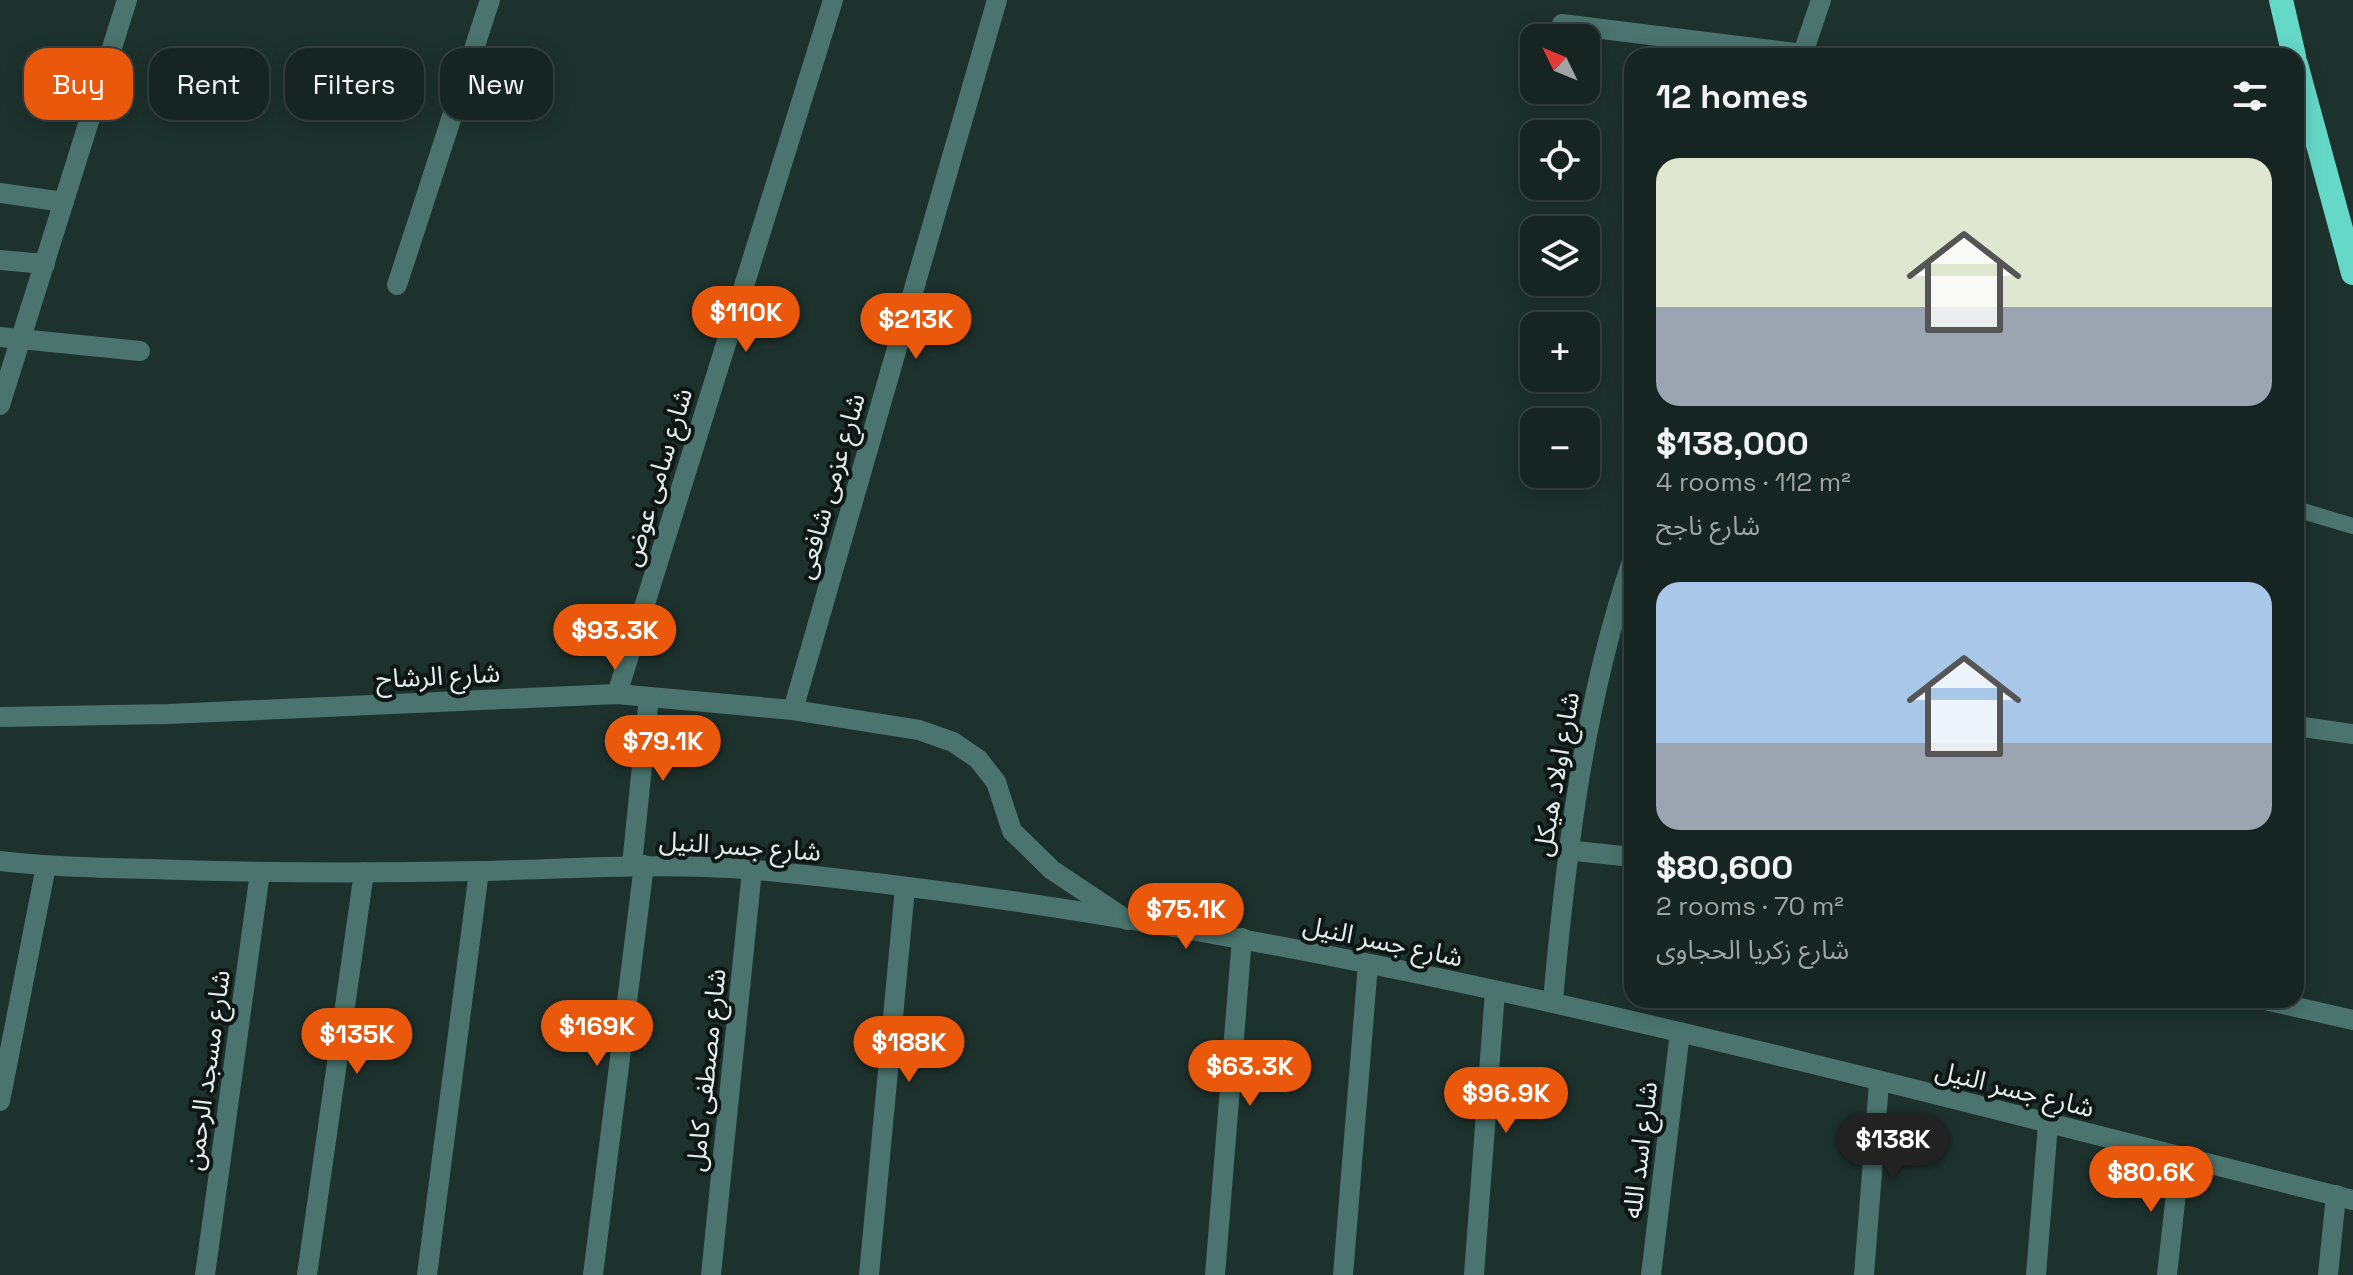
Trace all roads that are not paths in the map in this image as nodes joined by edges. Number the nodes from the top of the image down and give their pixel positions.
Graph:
1 (127, 0) edge
2 (490, 0) edge
3 (833, 0) edge
4 (997, 0) edge
5 (1821, 0) edge
6 (2281, 0) edge
7 (1600, 29) edge
8 (1748, 48) edge
9 (1804, 48) edge
10 (2290, 48) edge
11 (2304, 93) edge
12 (0, 193) edge
13 (64, 202) junction
14 (0, 260) edge
15 (45, 264) junction
16 (2353, 273) edge
17 (397, 285) dead end
18 (10, 338) edge
19 (140, 351) dead end
20 (0, 405) edge
21 (2304, 511) edge
22 (2353, 526) edge
23 (1624, 590) edge
24 (617, 694) junction
25 (649, 697) junction
26 (793, 710) junction
27 (0, 717) edge
28 (2304, 727) edge
29 (2353, 734) edge
30 (1566, 850) junction
31 (1624, 856) edge
32 (0, 861) edge
33 (638, 865) junction
34 (46, 866) junction
35 (752, 870) junction
36 (479, 871) junction
37 (260, 872) junction
38 (364, 872) junction
39 (905, 888) junction
40 (1127, 920) junction
41 (1242, 938) junction
42 (1368, 964) junction
43 (1495, 991) junction
44 (1553, 1001) junction
45 (2300, 1008) edge
46 (2353, 1020) edge
47 (1680, 1032) junction
48 (1879, 1083) junction
49 (0, 1101) edge
50 (2048, 1124) junction
51 (2180, 1157) junction
52 (2344, 1197) edge
53 (205, 1275) edge
54 (307, 1275) edge
55 (427, 1275) edge
56 (593, 1275) edge
57 (711, 1275) edge
58 (869, 1275) edge
59 (1215, 1275) edge
60 (1343, 1275) edge
61 (1474, 1275) edge
62 (1651, 1275) edge
63 (1864, 1275) edge
64 (2036, 1275) edge
65 (2167, 1275) edge
66 (2328, 1275) edge

1 - 13 street
2 - 17 street
3 - 24 street, شارع سامى عوض
4 - 26 street, شارع عزمى شافعى
5 - 9 street
6 - 10 highway
7 - 8 street
11 - 16 highway
12 - 13 street
13 - 15 street
14 - 15 street
15 - 18 street
18 - 19 street
18 - 20 street
21 - 22 lane
23 - 30 street, شارع اولاد هيكل
24 - 25 street, شارع الرشاح
24 - 27 street, شارع الرشاح
25 - 26 street, شارع الرشاح
25 - 33 street
26 - 40 street, شارع الرشاح
28 - 29 street
30 - 31 street
30 - 44 street, شارع اولاد هيكل
32 - 34 street, شارع جسر النيل
33 - 35 street, شارع جسر النيل
33 - 36 street, شارع جسر النيل
33 - 56 street
34 - 37 street, شارع جسر النيل
34 - 49 street
35 - 39 street, شارع جسر النيل
35 - 57 street, شارع مصطفى كامل
36 - 38 street, شارع جسر النيل
36 - 55 street
37 - 38 street, شارع جسر النيل
37 - 53 street, شارع مسجد الرحمن
38 - 54 street
39 - 40 street, شارع جسر النيل
39 - 58 street
40 - 41 street, شارع جسر النيل
41 - 42 street, شارع جسر النيل
41 - 59 street
42 - 43 street, شارع جسر النيل
42 - 60 street
43 - 44 street, شارع جسر النيل
43 - 61 street
44 - 47 street, شارع جسر النيل
45 - 46 street
47 - 48 street, شارع جسر النيل
47 - 62 street, شارع اسد الله
48 - 50 street, شارع جسر النيل
48 - 63 street
50 - 51 street, شارع جسر النيل
50 - 64 street
51 - 52 street, شارع جسر النيل
51 - 65 street
52 - 66 street

